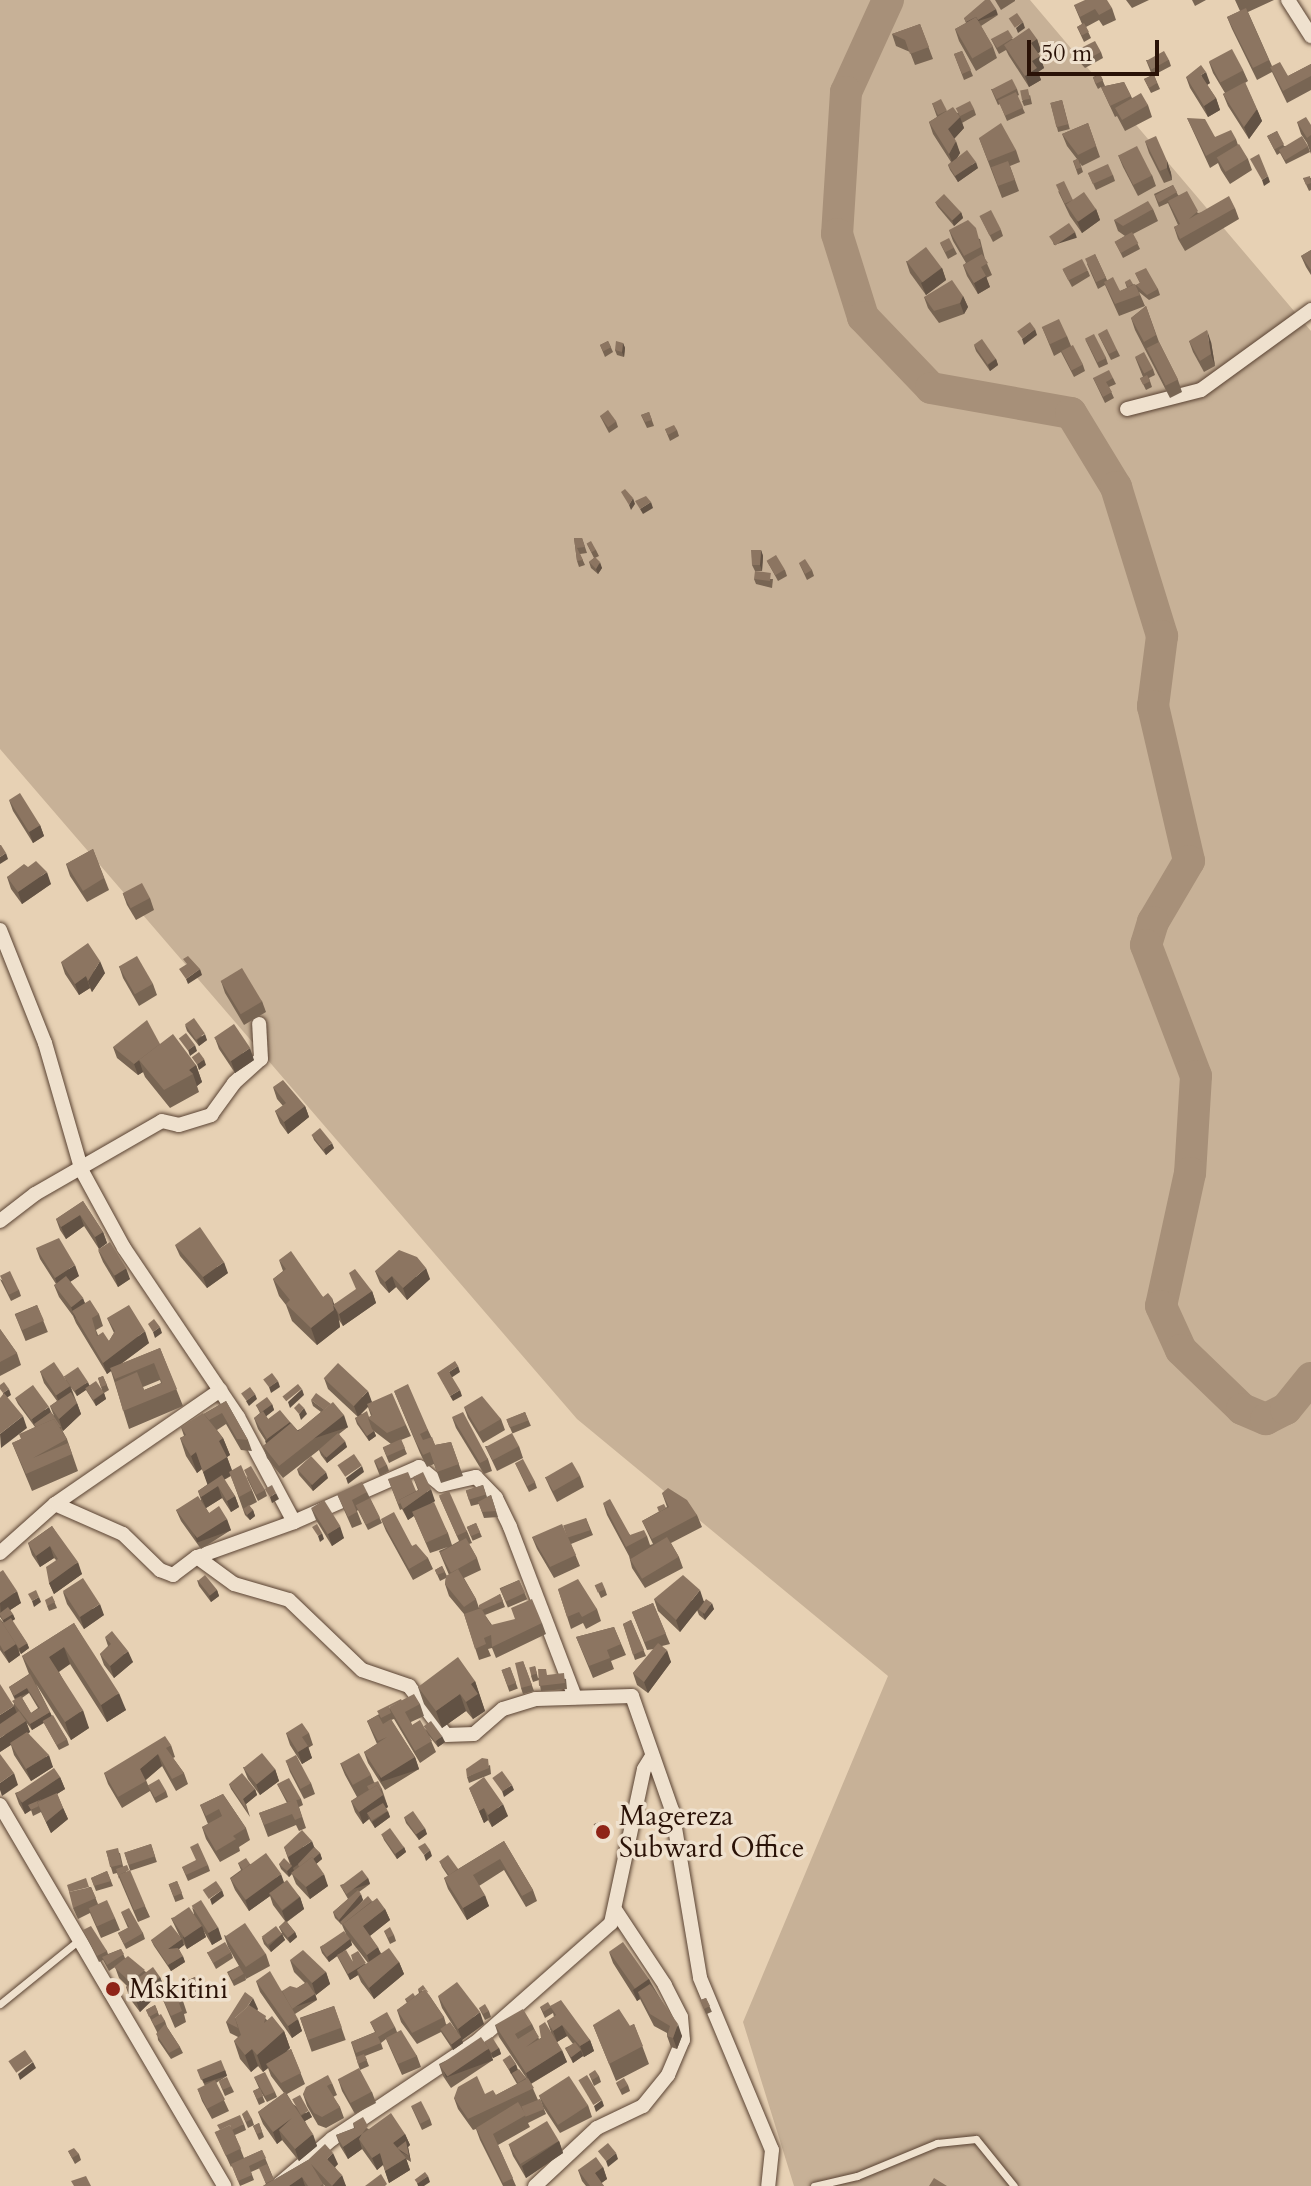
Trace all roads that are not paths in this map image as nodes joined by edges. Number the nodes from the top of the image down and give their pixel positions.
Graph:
1 (1294, 2) edge
2 (1311, 36) edge
3 (1311, 310) edge
4 (1127, 409) dead end
5 (0, 930) edge
6 (259, 1024) dead end
7 (82, 1171) junction
8 (0, 1221) edge
9 (220, 1390) junction
10 (55, 1504) junction
11 (294, 1522) junction
12 (0, 1553) edge
13 (197, 1557) junction
14 (575, 1697) junction
15 (652, 1756) junction
16 (0, 1805) edge
17 (616, 1911) junction
18 (81, 1938) junction
19 (0, 2004) edge
20 (224, 2185) edge
21 (277, 2186) edge
22 (535, 2186) edge
23 (768, 2186) edge
24 (814, 2186) edge
25 (1014, 2186) edge

1 - 2 street
3 - 4 street
5 - 7 street
6 - 7 street
7 - 8 street
7 - 9 street
9 - 10 street
9 - 11 street
10 - 12 street
10 - 13 street
11 - 13 street
11 - 14 street
13 - 14 street
14 - 15 street
15 - 17 street
15 - 23 street
16 - 18 street
17 - 21 street
17 - 22 street
18 - 19 lane
18 - 20 street
24 - 25 lane

